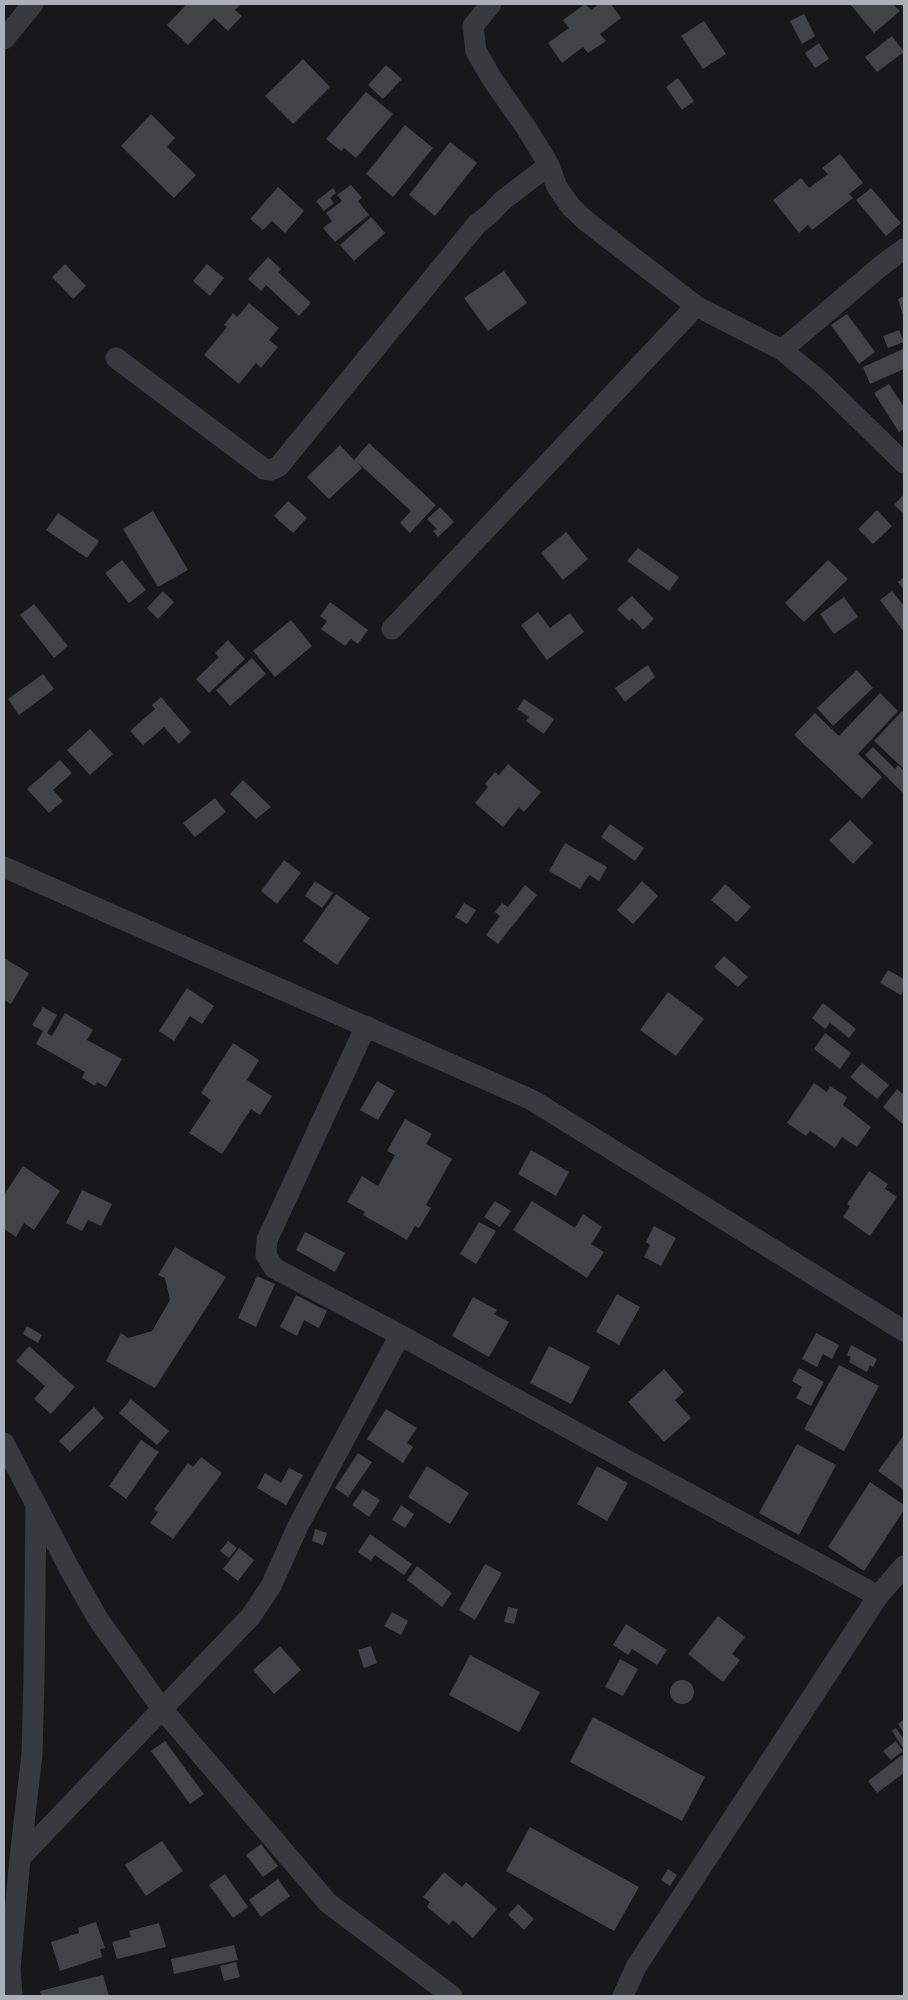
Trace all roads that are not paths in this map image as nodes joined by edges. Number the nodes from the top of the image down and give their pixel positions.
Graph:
1 (34, 4) edge
2 (492, 4) edge
3 (4, 39) edge
4 (549, 165) junction
5 (904, 249) edge
6 (696, 306) junction
7 (782, 350) junction
8 (116, 358) dead end
9 (904, 463) edge
10 (392, 629) dead end
11 (4, 867) edge
12 (366, 1026) junction
13 (904, 1331) edge
14 (400, 1335) junction
15 (5, 1448) edge
16 (36, 1503) junction
17 (904, 1566) edge
18 (878, 1596) junction
19 (162, 1709) junction
20 (20, 1858) junction
21 (7, 1970) edge
22 (12, 1996) edge
23 (452, 1996) edge
24 (624, 1996) edge

1 - 3 street
2 - 4 street
4 - 6 street
4 - 8 street
5 - 7 street
6 - 7 street
6 - 10 street
7 - 9 street
11 - 12 street
12 - 13 street
12 - 14 street
14 - 18 street
14 - 19 street
15 - 16 street
16 - 19 street
16 - 20 street
17 - 18 street
18 - 24 street
19 - 20 street
19 - 23 street
20 - 21 street
21 - 22 street

